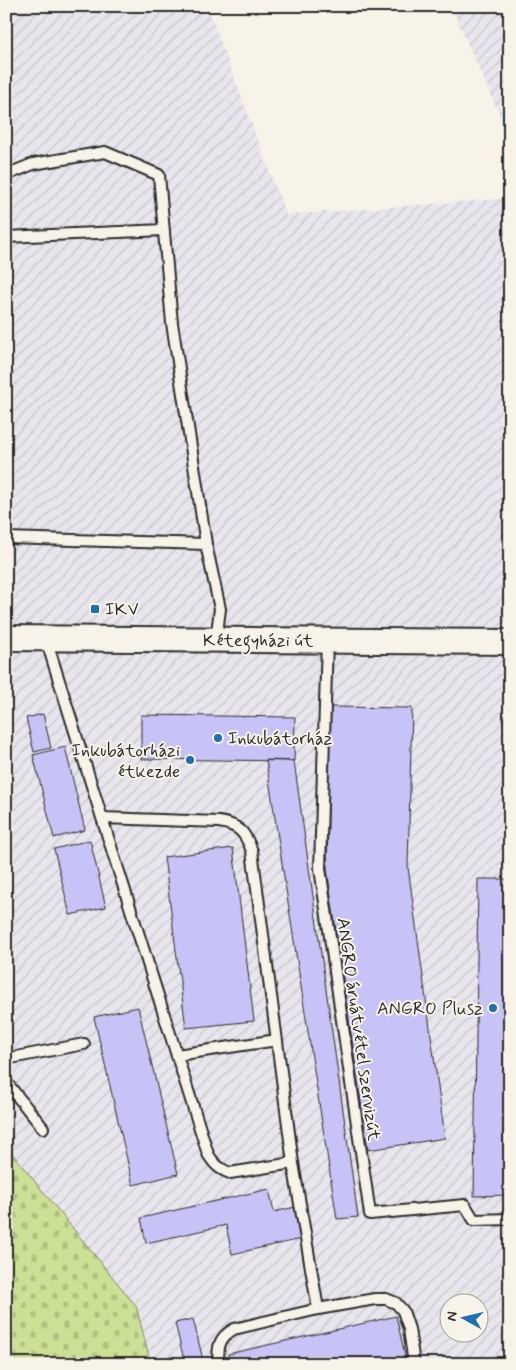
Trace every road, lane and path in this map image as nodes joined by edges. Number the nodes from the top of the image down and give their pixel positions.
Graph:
1 (6, 176) edge
2 (164, 230) junction
3 (6, 237) edge
4 (6, 538) edge
5 (206, 544) junction
6 (6, 638) edge
7 (46, 638) junction
8 (216, 640) junction
9 (326, 640) junction
10 (510, 642) edge
11 (102, 818) junction
12 (277, 1040) junction
13 (84, 1044) dead end
14 (177, 1055) junction
15 (6, 1059) edge
16 (6, 1082) edge
17 (43, 1128) dead end
18 (292, 1163) junction
19 (510, 1219) edge
20 (318, 1309) junction
21 (218, 1364) edge
22 (414, 1364) edge

1 - 2 lane
2 - 3 lane
2 - 5 lane
4 - 5 lane
5 - 8 lane
6 - 7 street, Kétegyházi út
7 - 8 street, Kétegyházi út
7 - 11 lane
8 - 9 street, Kétegyházi út
9 - 10 street, Kétegyházi út
9 - 19 lane, ANGRO áruátvétel szervizút
11 - 12 lane
11 - 14 lane
12 - 14 lane
12 - 18 lane
13 - 15 lane
14 - 18 lane
16 - 17 lane
18 - 20 lane
20 - 21 lane
20 - 22 lane

